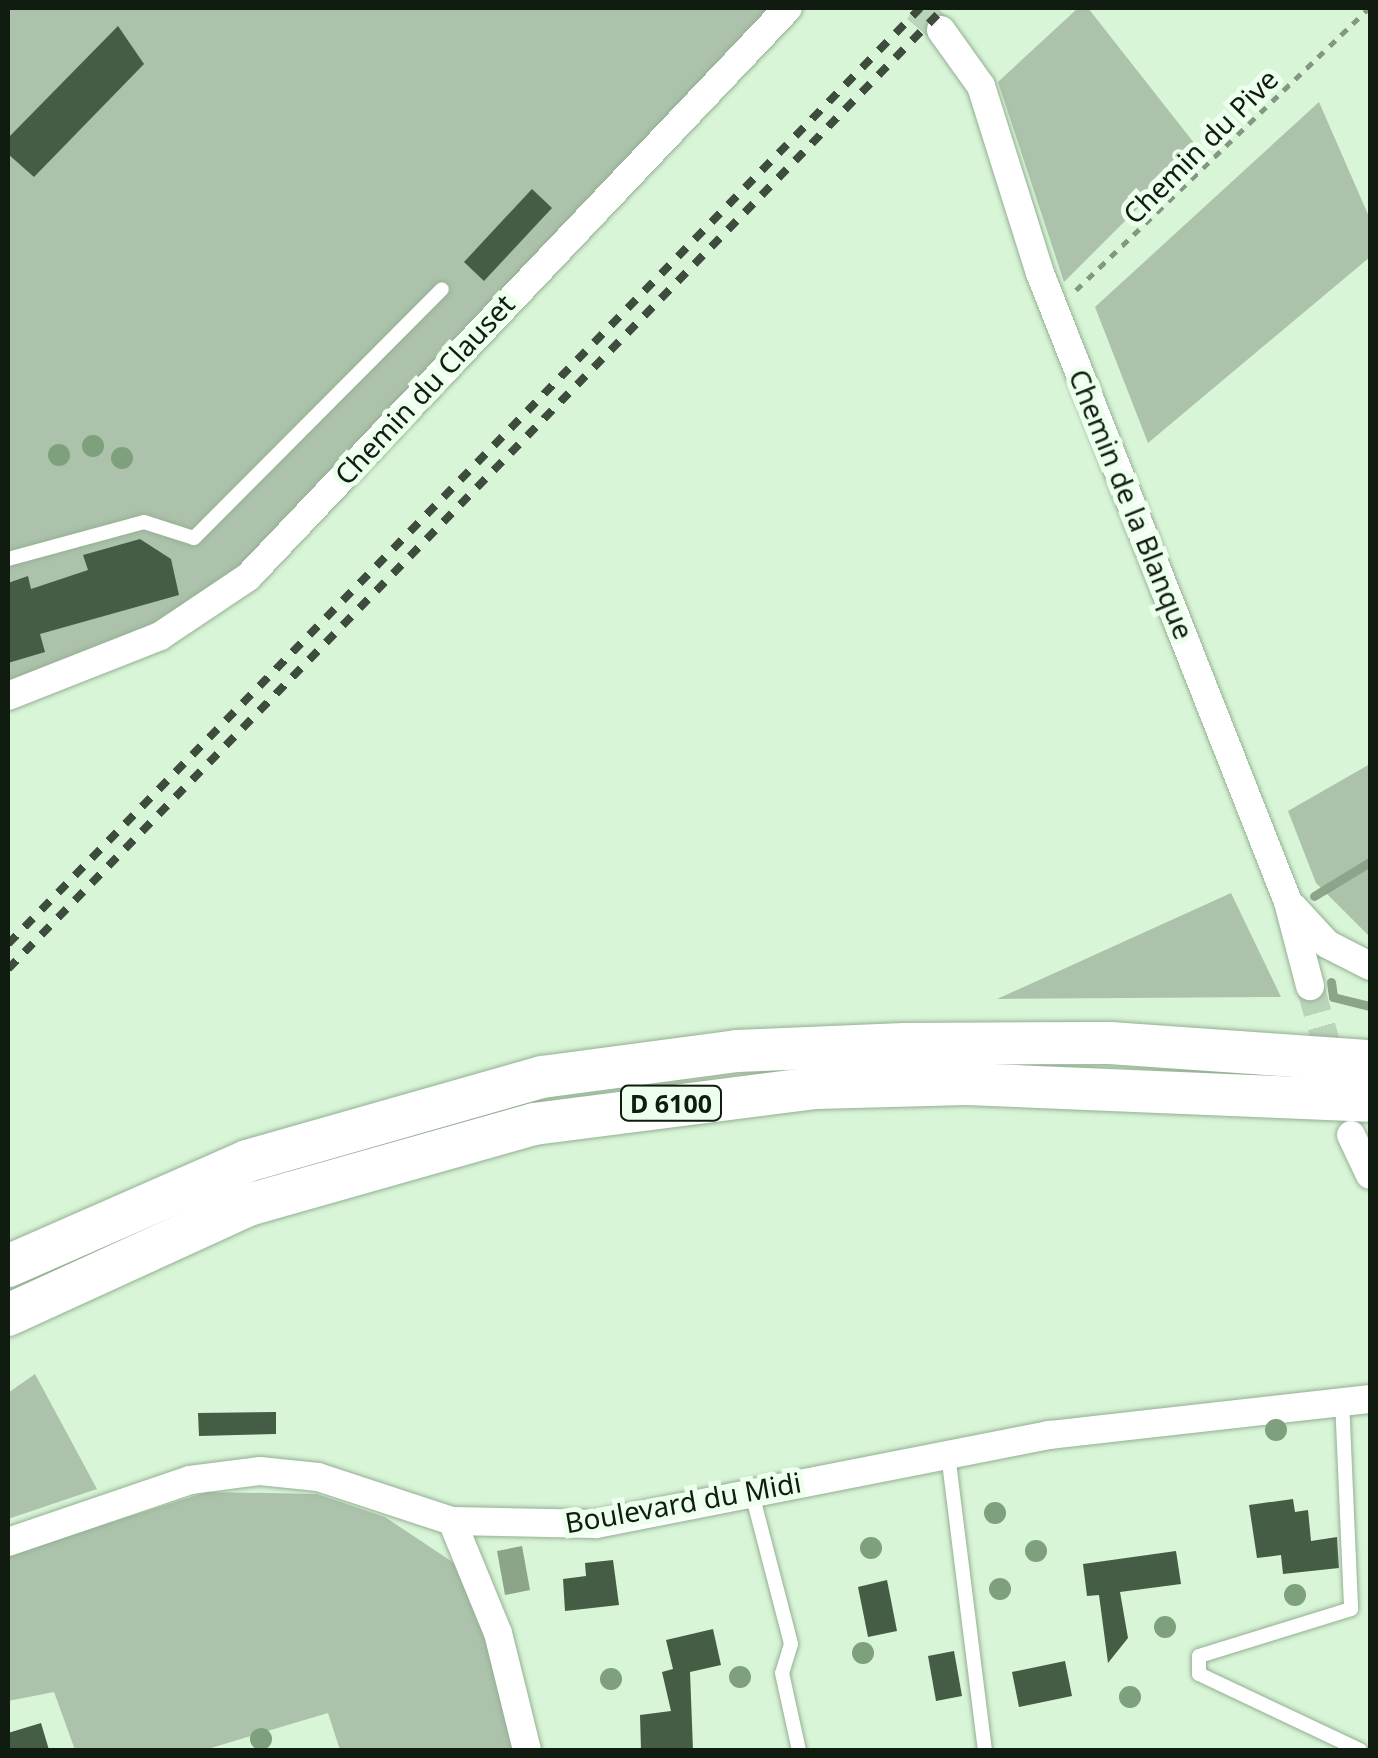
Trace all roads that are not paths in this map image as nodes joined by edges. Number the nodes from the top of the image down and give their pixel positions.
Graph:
1 (788, 8) edge
2 (941, 30) tunnel mouth
3 (442, 289) dead end
4 (8, 559) edge
5 (8, 696) edge
6 (1288, 902) junction
7 (1370, 966) edge
8 (1310, 986) tunnel mouth
9 (1370, 1061) edge
10 (1361, 1118) edge
11 (1370, 1175) edge
12 (8, 1266) edge
13 (8, 1315) edge
14 (1342, 1399) junction
15 (1370, 1400) edge
16 (948, 1454) junction
17 (750, 1489) junction
18 (452, 1521) junction
19 (8, 1542) edge
20 (527, 1750) edge
21 (799, 1750) edge
22 (985, 1750) edge
23 (1360, 1750) edge

1 - 5 street, Chemin du Clauset
2 - 6 street, Chemin de la Blanque
3 - 4 lane
6 - 7 street
6 - 8 street, Chemin de la Blanque
9 - 12 main road, D 6100
10 - 11 street
10 - 13 main road, D 6100
14 - 15 street, Boulevard du Midi
14 - 16 street, Boulevard du Midi
14 - 23 lane
16 - 17 street, Boulevard du Midi
16 - 22 lane
17 - 18 street, Boulevard du Midi
17 - 21 lane
18 - 19 street, Boulevard du Midi
18 - 20 street

